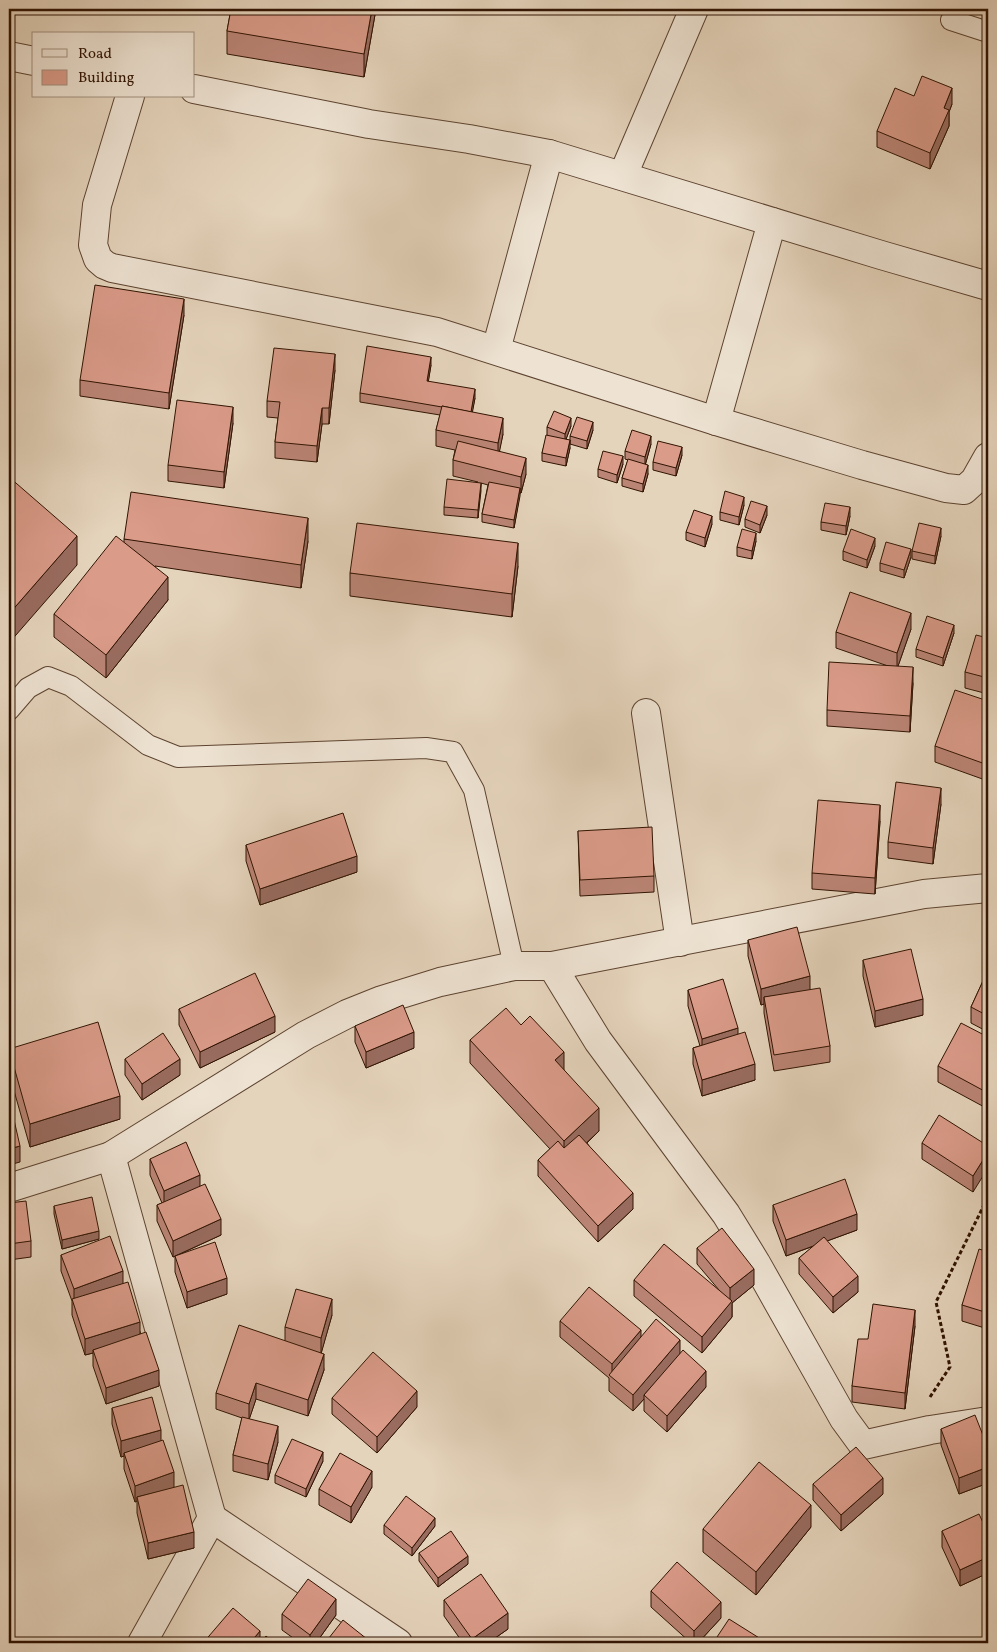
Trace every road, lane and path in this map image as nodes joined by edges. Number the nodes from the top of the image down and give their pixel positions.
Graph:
1 (694, 9) edge
2 (951, 20) dead end
3 (988, 32) edge
4 (9, 56) edge
5 (32, 61) edge
6 (195, 89) edge
7 (129, 98) edge
8 (549, 154) junction
9 (623, 175) junction
10 (772, 222) junction
11 (988, 286) edge
12 (496, 350) junction
13 (716, 421) junction
14 (988, 457) edge
15 (9, 710) edge
16 (646, 713) dead end
17 (988, 888) edge
18 (680, 942) junction
19 (514, 966) junction
20 (552, 966) junction
21 (111, 1156) junction
22 (9, 1188) edge
23 (988, 1197) edge
24 (929, 1398) dead end
25 (988, 1421) edge
26 (212, 1518) junction
27 (143, 1643) edge
28 (398, 1643) edge

1 - 9 street
2 - 3 lane
4 - 5 street
6 - 8 street
7 - 12 street
8 - 9 street
8 - 12 street
9 - 10 street
10 - 11 street
10 - 13 street
12 - 13 street
13 - 14 street
15 - 19 lane
16 - 18 street
17 - 18 street
18 - 20 street
19 - 20 street
19 - 21 street
20 - 25 street
21 - 22 street
21 - 26 street
23 - 24 path
26 - 27 street
26 - 28 street

